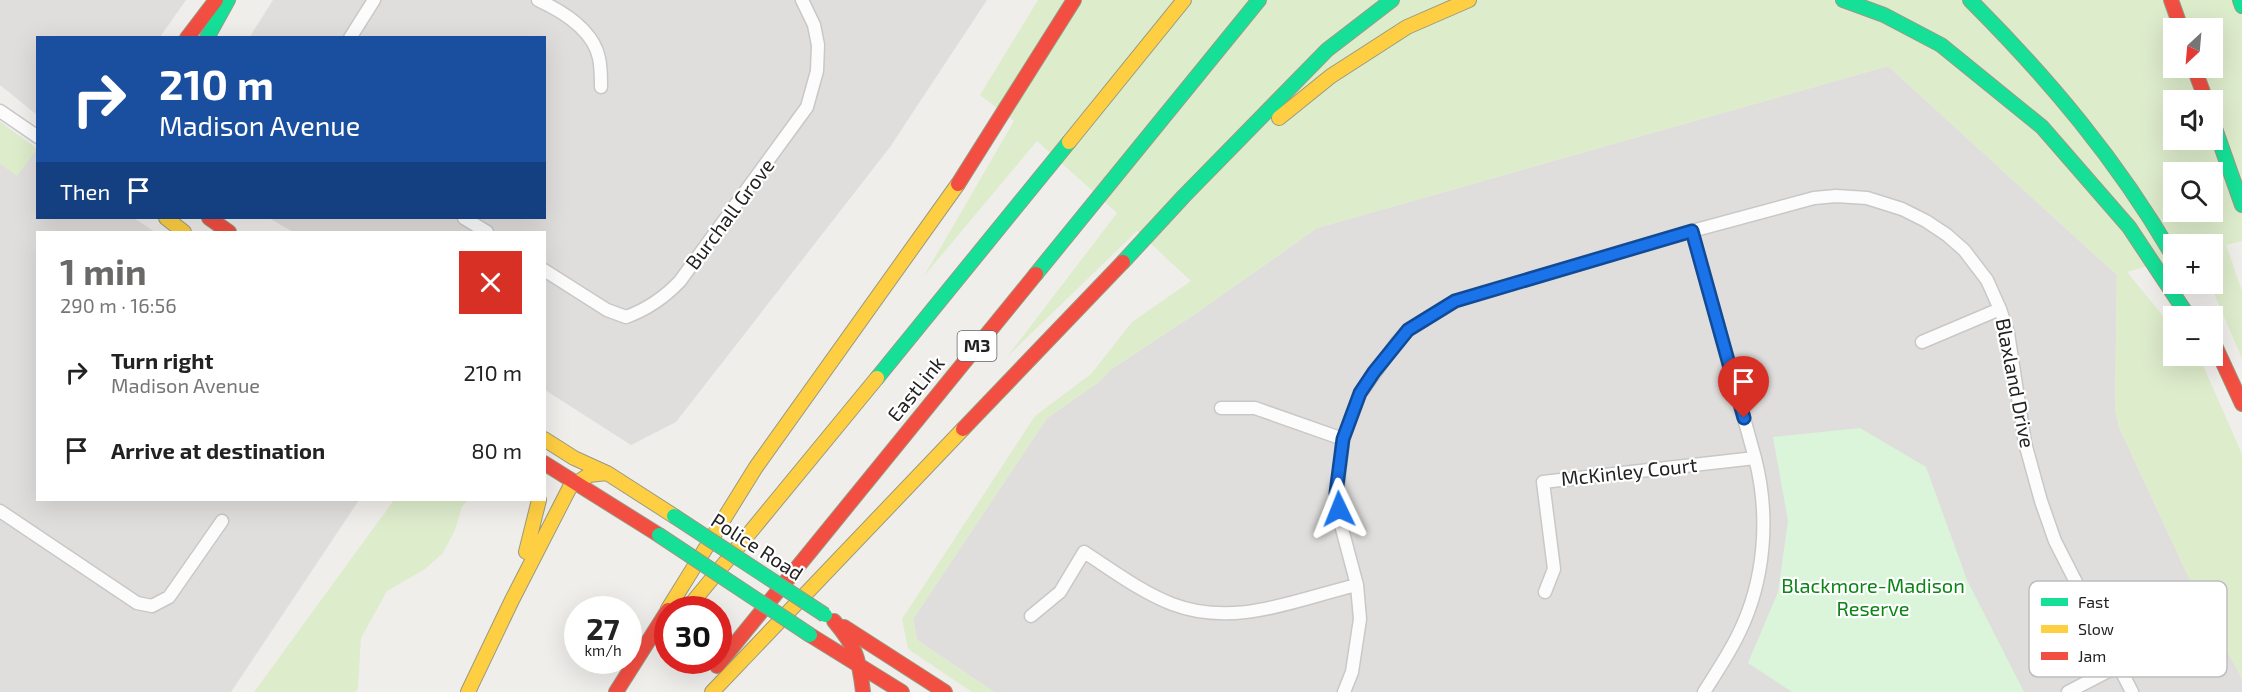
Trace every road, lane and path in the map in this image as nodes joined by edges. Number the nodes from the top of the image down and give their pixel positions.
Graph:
1 (216, 0) edge
2 (228, 0) edge
3 (374, 0) edge
4 (538, 0) edge
5 (802, 0) edge
6 (1074, 0) edge
7 (1184, 0) edge
8 (1259, 0) edge
9 (1392, 0) edge
10 (1469, 0) edge
11 (1843, 0) edge
12 (1970, 0) edge
13 (2171, 0) edge
14 (2240, 0) edge
15 (2242, 6) edge
16 (2177, 18) edge
17 (189, 36) edge
18 (208, 36) edge
19 (351, 36) edge
20 (601, 87) dead end
21 (0, 111) edge
22 (36, 136) edge
23 (2223, 150) edge
24 (1184, 196) junction
25 (2242, 205) edge
26 (167, 219) edge
27 (211, 219) edge
28 (466, 219) edge
29 (183, 231) edge
30 (228, 231) edge
31 (485, 231) edge
32 (1692, 231) junction
33 (2163, 239) edge
34 (546, 271) edge
35 (2194, 300) dead end
36 (2181, 306) edge
37 (2197, 306) edge
38 (2000, 309) junction
39 (1922, 342) dead end
40 (2223, 361) edge
41 (2221, 366) edge
42 (2236, 388) junction
43 (2242, 404) edge
44 (1221, 408) dead end
45 (1343, 439) junction
46 (546, 440) edge
47 (1755, 458) junction
48 (546, 464) edge
49 (607, 473) junction
50 (575, 482) junction
51 (538, 501) edge
52 (0, 512) edge
53 (222, 521) dead end
54 (2075, 581) edge
55 (1357, 585) junction
56 (1545, 592) dead end
57 (677, 596) edge
58 (698, 596) edge
59 (512, 600) junction
60 (1031, 616) dead end
61 (830, 618) junction
62 (654, 633) edge
63 (654, 649) edge
64 (860, 666) junction
65 (2097, 677) edge
66 (2124, 677) edge
67 (468, 692) edge
68 (617, 692) edge
69 (696, 692) edge
70 (712, 692) edge
71 (863, 692) edge
72 (902, 692) edge
73 (945, 692) edge
74 (1344, 692) edge
75 (1704, 692) edge
76 (2068, 692) edge
77 (2132, 692) edge

1 - 17 main road
2 - 18 main road
3 - 19 street
4 - 20 street
5 - 34 street, Burchall Grove
6 - 57 main road
7 - 58 main road, EastLink
8 - 69 main road, EastLink / M3
9 - 24 main road
10 - 24 main road
11 - 36 main road
12 - 33 main road
13 - 16 main road
14 - 15 main road
21 - 22 street
23 - 25 main road
24 - 70 main road
26 - 29 main road
27 - 30 main road
28 - 31 street
32 - 38 street, Blaxland Drive
32 - 45 street, Blaxland Drive
32 - 47 street
35 - 37 main road
38 - 39 street
38 - 54 street, Blaxland Drive
40 - 42 main road
41 - 42 main road
42 - 43 main road
44 - 45 street
45 - 55 street, Blaxland Drive
46 - 49 main road, Police Road
47 - 56 street, McKinley Court
47 - 75 street
48 - 50 main road
49 - 50 main road
49 - 61 main road, Police Road, bridge
50 - 59 main road
50 - 64 main road, bridge
51 - 59 main road
52 - 53 street
55 - 60 street
55 - 74 street, Blaxland Drive
59 - 67 main road
61 - 64 main road
61 - 73 main road, Police Road
62 - 68 main road
63 - 68 main road
64 - 71 main road
64 - 72 main road
65 - 76 street
66 - 77 street, Blaxland Drive

